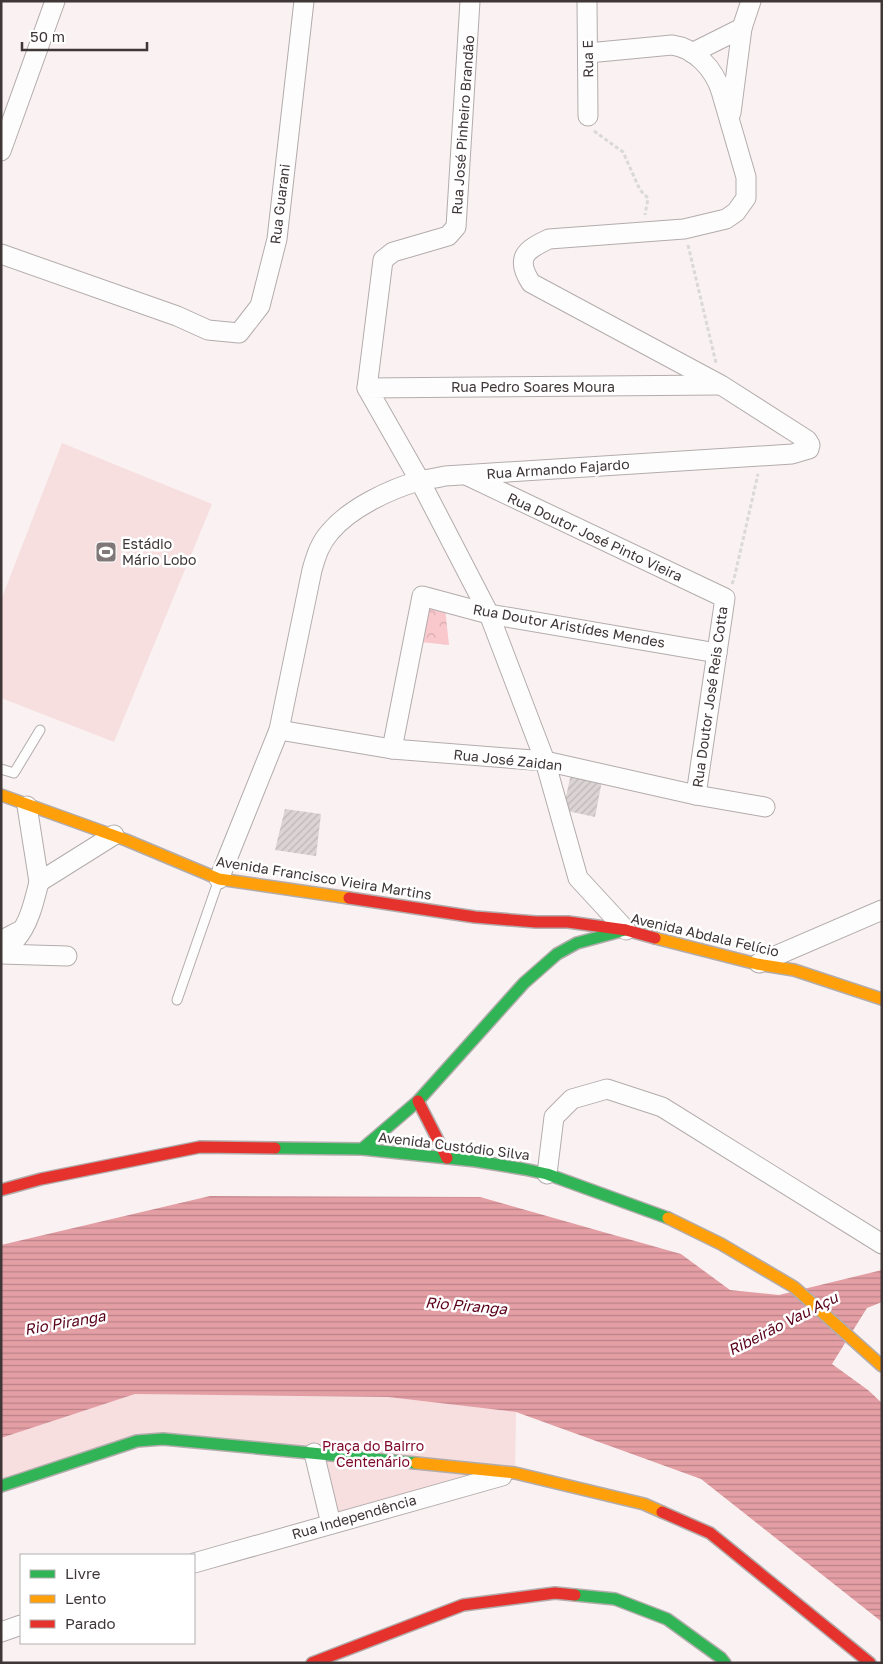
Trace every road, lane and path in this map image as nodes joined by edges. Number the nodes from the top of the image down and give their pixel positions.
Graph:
1 (55, 1) edge
2 (304, 1) edge
3 (470, 1) edge
4 (587, 1) edge
5 (751, 1) edge
6 (742, 28) junction
7 (588, 53) junction
8 (692, 53) junction
9 (588, 116) joint
10 (730, 122) junction
11 (1, 151) edge
12 (684, 229) junction
13 (643, 232) junction
14 (1, 254) edge
15 (721, 385) junction
16 (367, 388) junction
17 (762, 456) junction
18 (466, 475) junction
19 (420, 481) junction
20 (725, 598) junction
21 (489, 614) junction
22 (717, 653) junction
23 (40, 730) dead end
24 (279, 730) junction
25 (392, 749) junction
26 (545, 761) junction
27 (1, 769) edge
28 (1, 795) edge
29 (696, 796) junction
30 (28, 806) junction
31 (765, 806) dead end
32 (114, 835) junction
33 (219, 879) junction
34 (39, 882) junction
35 (882, 910) edge
36 (26, 921) junction
37 (626, 930) junction
38 (1, 935) edge
39 (1, 954) edge
40 (68, 956) dead end
41 (757, 964) junction
42 (882, 999) edge
43 (177, 1000) dead end
44 (418, 1101) junction
45 (362, 1149) junction
46 (453, 1158) junction
47 (547, 1174) junction
48 (1, 1190) edge
49 (882, 1244) edge
50 (882, 1366) edge
51 (314, 1453) junction
52 (515, 1473) junction
53 (1, 1486) edge
54 (331, 1524) junction
55 (195, 1563) edge
56 (20, 1625) edge
57 (1, 1632) edge
58 (312, 1663) edge
59 (726, 1663) edge
60 (870, 1663) edge

1 - 11 street
2 - 14 street, Rua Guarani
3 - 16 street, Rua José Pinheiro Brandão
4 - 7 street, Rua E
5 - 6 street
6 - 8 street
6 - 10 street
7 - 8 street
7 - 9 street, Rua E
8 - 10 street
9 - 13 path
10 - 12 street
12 - 13 street
12 - 15 path
13 - 15 street, Rua Armando Fajardo
15 - 16 street, Rua Pedro Soares Moura
15 - 17 street, Rua Armando Fajardo
16 - 19 street
17 - 18 street, Rua Armando Fajardo
17 - 20 path
18 - 19 street, Rua Armando Fajardo
18 - 20 street, Rua Doutor José Pinto Vieira
19 - 21 street
19 - 24 street, Rua Armando Fajardo
20 - 22 street, Rua Doutor José Reis Cotta
21 - 22 street, Rua Doutor Aristídes Mendes
21 - 25 street, Rua Doutor Aristídes Mendes
21 - 26 street
22 - 29 street, Rua Doutor José Reis Cotta
23 - 27 lane
24 - 25 street, Rua José Zaidan
24 - 33 street, Rua Armando Fajardo
25 - 26 street, Rua José Zaidan
26 - 29 street, Rua José Zaidan
26 - 37 street
28 - 30 main road, Avenida Francisco Vieira Martins
29 - 31 street, Rua José Zaidan
30 - 32 main road, Avenida Francisco Vieira Martins
30 - 34 street
32 - 33 main road, Avenida Francisco Vieira Martins
32 - 34 street
33 - 37 main road, Avenida Francisco Vieira Martins
33 - 43 lane
34 - 36 street
35 - 41 street
36 - 38 lane
36 - 39 street
37 - 41 main road, Avenida Abdala Felício
37 - 44 main road, Avenida Abdala Felício
39 - 40 street
41 - 42 main road, Avenida Abdala Felício
44 - 45 main road, Avenida Abdala Felício
44 - 46 main road
45 - 46 main road, Avenida Custódio Silva
45 - 48 main road, Avenida Custódio Silva
46 - 47 main road, Avenida Custódio Silva
47 - 49 street
47 - 50 main road, Avenida Custódio Silva
51 - 52 main road
51 - 53 main road
51 - 54 street
52 - 54 street, Rua Independência
52 - 60 main road
54 - 55 street, Rua Independência
56 - 57 street
58 - 59 main road

